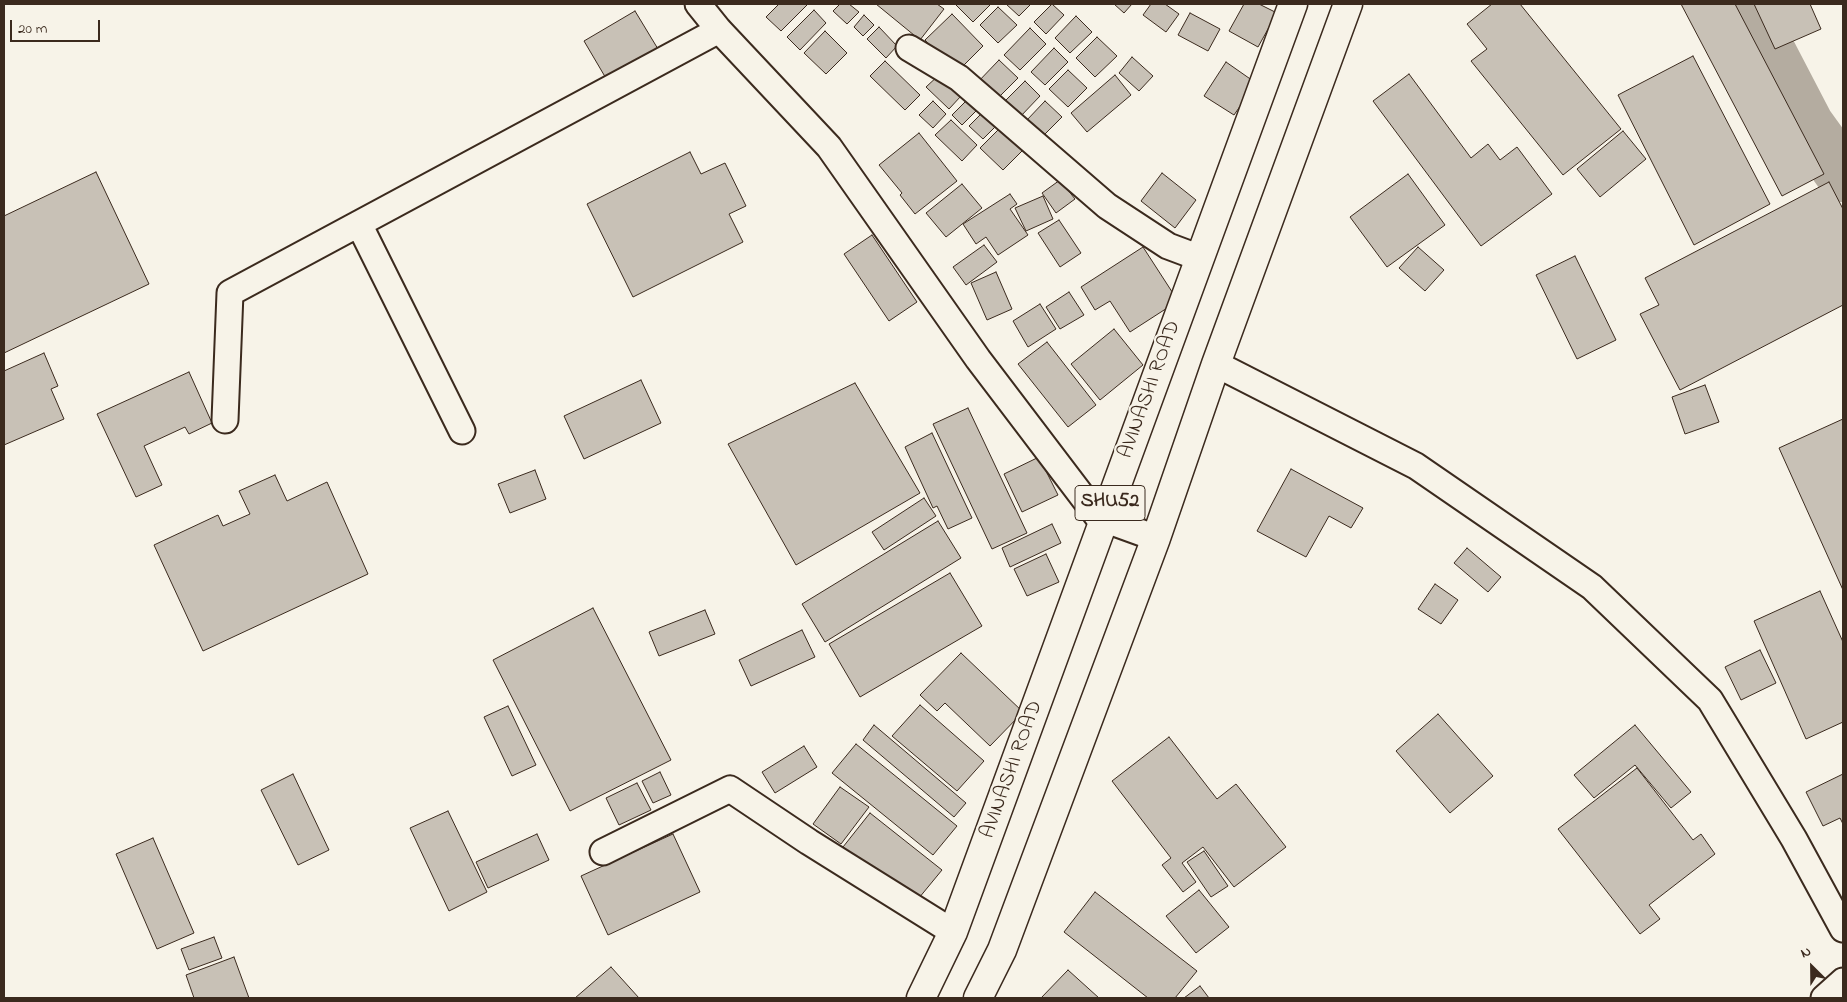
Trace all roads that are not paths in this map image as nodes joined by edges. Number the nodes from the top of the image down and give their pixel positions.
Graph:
1 (698, 4) edge
2 (1293, 4) edge
3 (1348, 4) edge
4 (719, 30) junction
5 (909, 48) dead end
6 (359, 224) junction
7 (1200, 258) junction
8 (1216, 364) junction
9 (225, 420) dead end
10 (462, 431) dead end
11 (1104, 520) junction
12 (1156, 538) junction
13 (603, 852) dead end
14 (1843, 929) edge
15 (953, 932) junction
16 (1843, 981) edge
17 (921, 998) edge
18 (978, 998) edge
19 (1824, 998) edge

1 - 4 street
2 - 7 main road, AVINASHI ROAD / SHU52
3 - 8 main road, SHU52
4 - 6 street
4 - 11 street
5 - 7 street
6 - 9 street
6 - 10 street
7 - 11 main road, AVINASHI ROAD / SHU52
8 - 12 main road, SHU52
8 - 14 street
11 - 12 street
11 - 15 main road, AVINASHI ROAD / SHU52
12 - 18 main road, SHU52
13 - 15 street
15 - 17 main road, AVINASHI ROAD / SHU52
16 - 19 street

